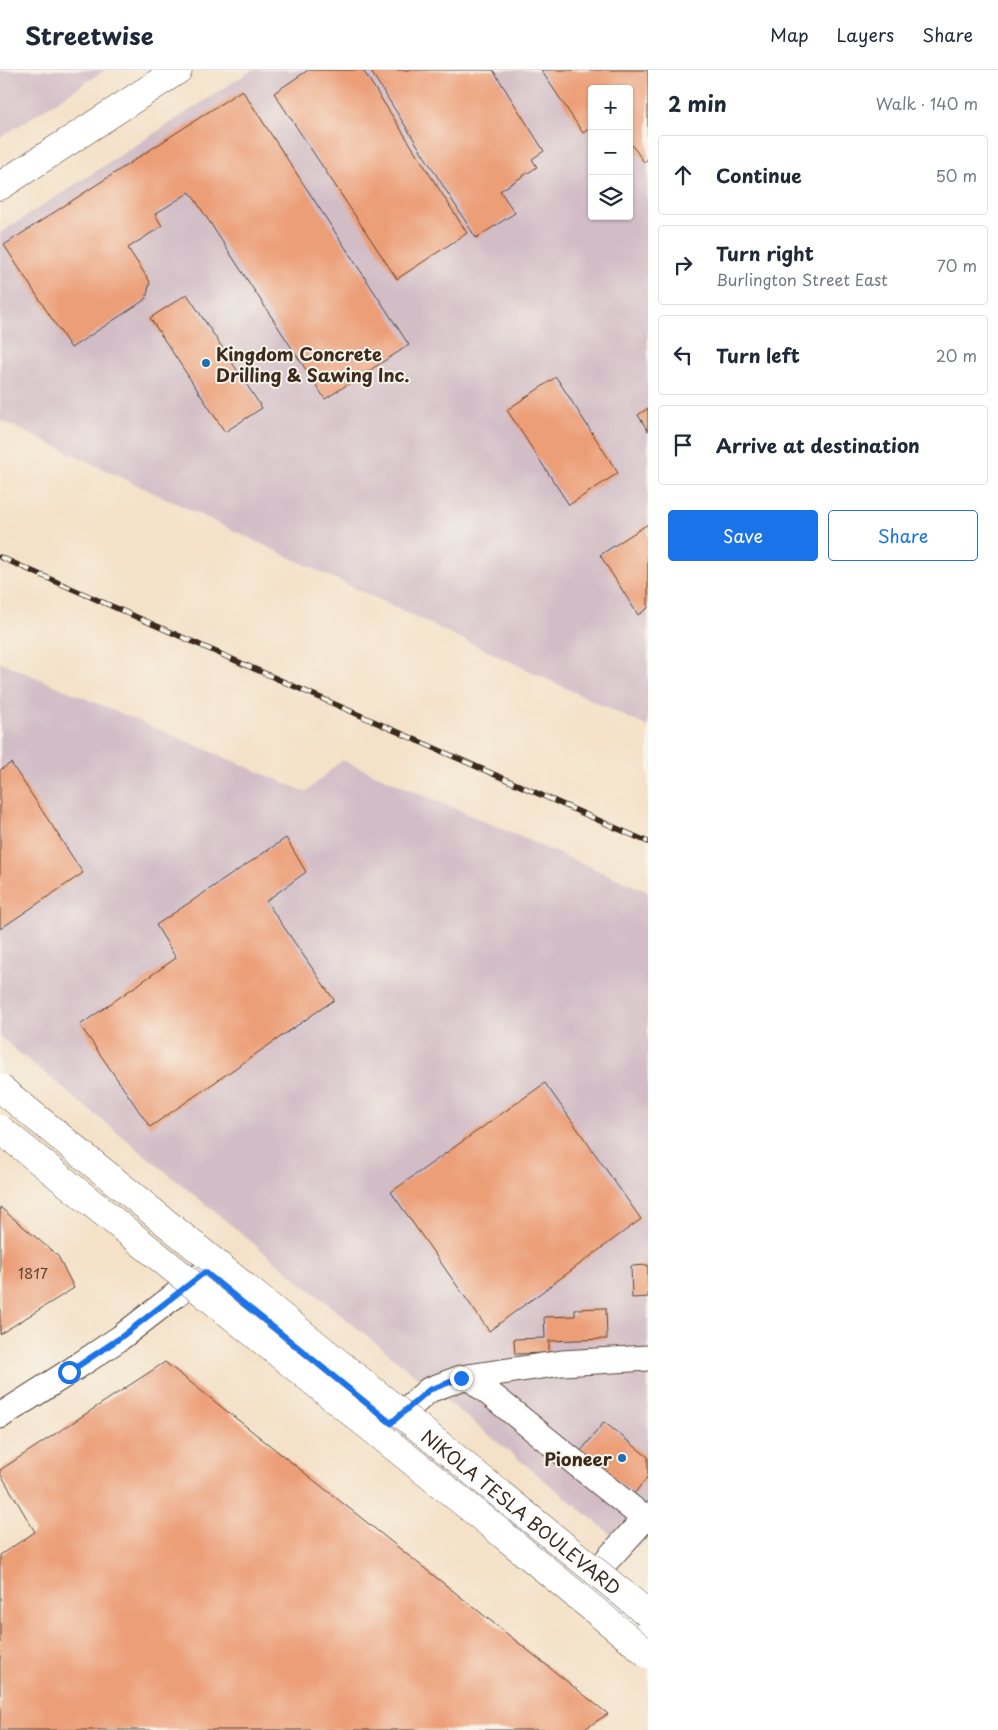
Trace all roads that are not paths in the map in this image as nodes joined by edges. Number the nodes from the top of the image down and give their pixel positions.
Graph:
1 (178, 70) edge
2 (0, 186) edge
3 (0, 1088) edge
4 (0, 1103) edge
5 (0, 1129) edge
6 (205, 1272) junction
7 (648, 1358) edge
8 (469, 1377) junction
9 (0, 1416) edge
10 (391, 1423) junction
11 (646, 1517) edge
12 (586, 1582) junction
13 (648, 1614) edge
14 (648, 1633) edge
15 (648, 1654) edge

1 - 2 main road
3 - 13 main road, NIKOLA TESLA BOULEVARD, bridge
4 - 6 main road
5 - 15 main road, NIKOLA TESLA BOULEVARD, bridge
6 - 9 lane
6 - 10 main road
7 - 8 lane
8 - 10 lane
8 - 11 lane
10 - 12 main road
11 - 12 lane
12 - 14 main road

